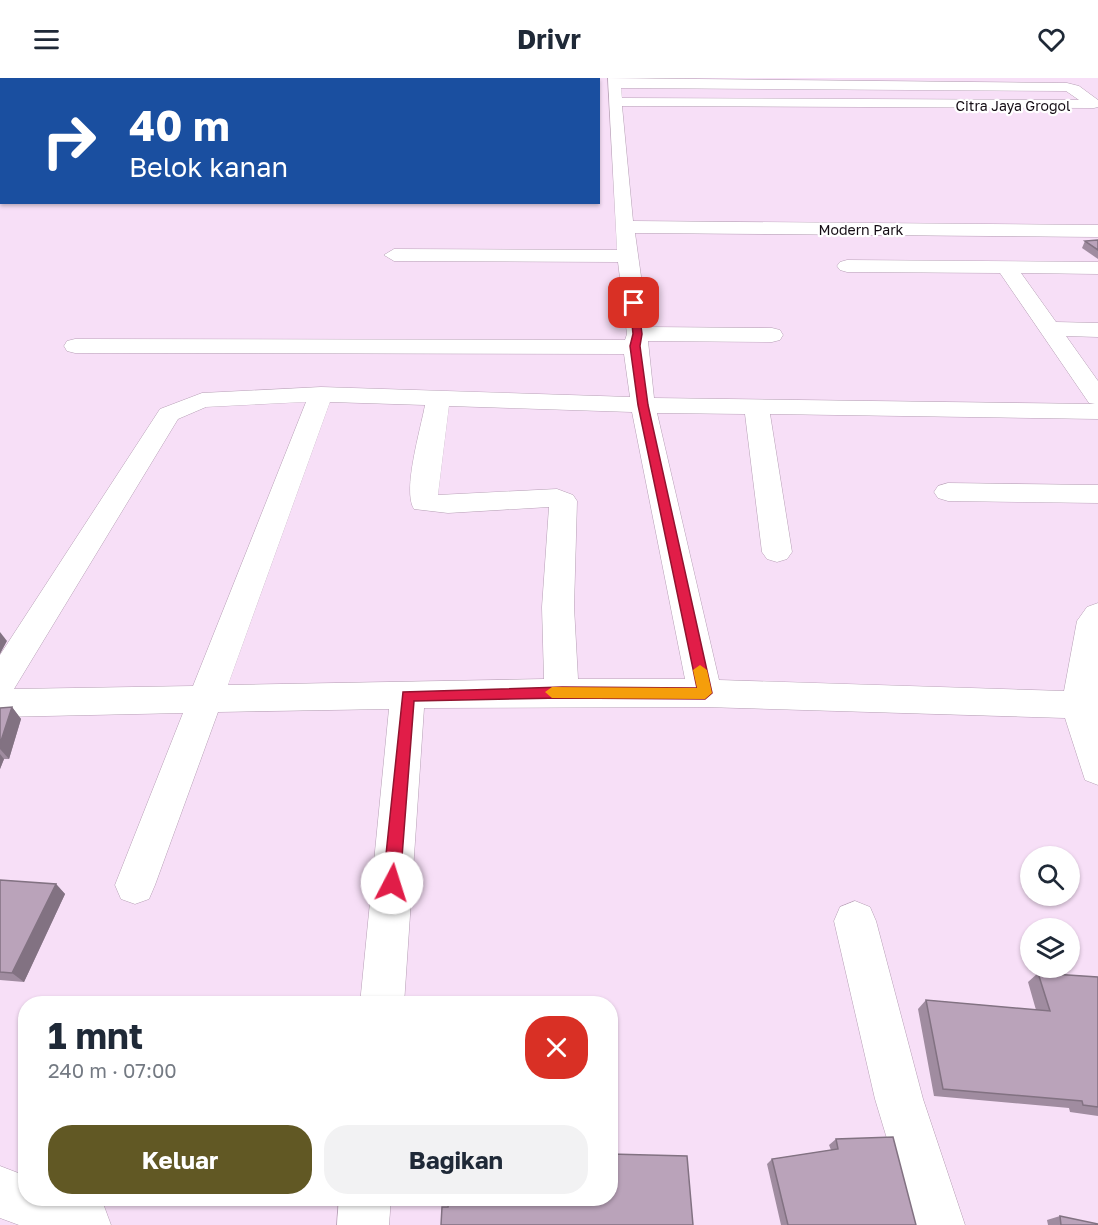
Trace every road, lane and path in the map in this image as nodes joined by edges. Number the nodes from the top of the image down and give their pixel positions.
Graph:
1 (846, 86) junction
2 (611, 99) edge
3 (858, 104) junction
4 (625, 227) junction
5 (1098, 231) edge
6 (394, 255) dead end
7 (627, 256) junction
8 (847, 266) dead end
9 (1006, 267) junction
10 (1098, 268) edge
11 (1052, 329) junction
12 (1098, 330) edge
13 (772, 335) dead end
14 (636, 340) junction
15 (75, 346) dead end
16 (321, 394) junction
17 (438, 398) junction
18 (1098, 398) edge
19 (643, 405) junction
20 (756, 407) junction
21 (1098, 412) edge
22 (948, 492) dead end
23 (1098, 494) edge
24 (777, 552) dead end
25 (1098, 615) edge
26 (0, 682) edge
27 (562, 692) junction
28 (705, 693) junction
29 (408, 696) junction
30 (204, 698) junction
31 (0, 702) edge
32 (1079, 705) junction
33 (1098, 769) edge
34 (135, 885) dead end
35 (855, 921) dead end
36 (383, 996) edge
37 (0, 1192) edge
38 (18, 1199) edge
39 (36, 1206) edge
40 (364, 1206) edge
41 (85, 1225) edge
42 (363, 1225) edge
43 (939, 1225) edge

1 - 2 street, Citra Jaya Grogol
1 - 3 street
1 - 3 street, Citra Jaya Grogol
2 - 3 street, Citra Jaya Grogol
2 - 4 street
4 - 5 street, Modern Park
4 - 7 street
6 - 7 street
7 - 14 street
8 - 9 street
9 - 10 street
9 - 11 street
11 - 12 street
11 - 18 street
13 - 14 street
14 - 15 street
14 - 19 street
16 - 17 street
16 - 26 street
16 - 30 street
17 - 19 street
17 - 27 street
19 - 20 street
19 - 28 street
20 - 21 street
20 - 24 street
22 - 23 street
25 - 32 street
27 - 28 street
27 - 29 street
28 - 32 street
29 - 30 street
29 - 36 street
30 - 31 street
30 - 34 street
32 - 33 street
35 - 43 street
37 - 38 street
39 - 41 street
40 - 42 street

